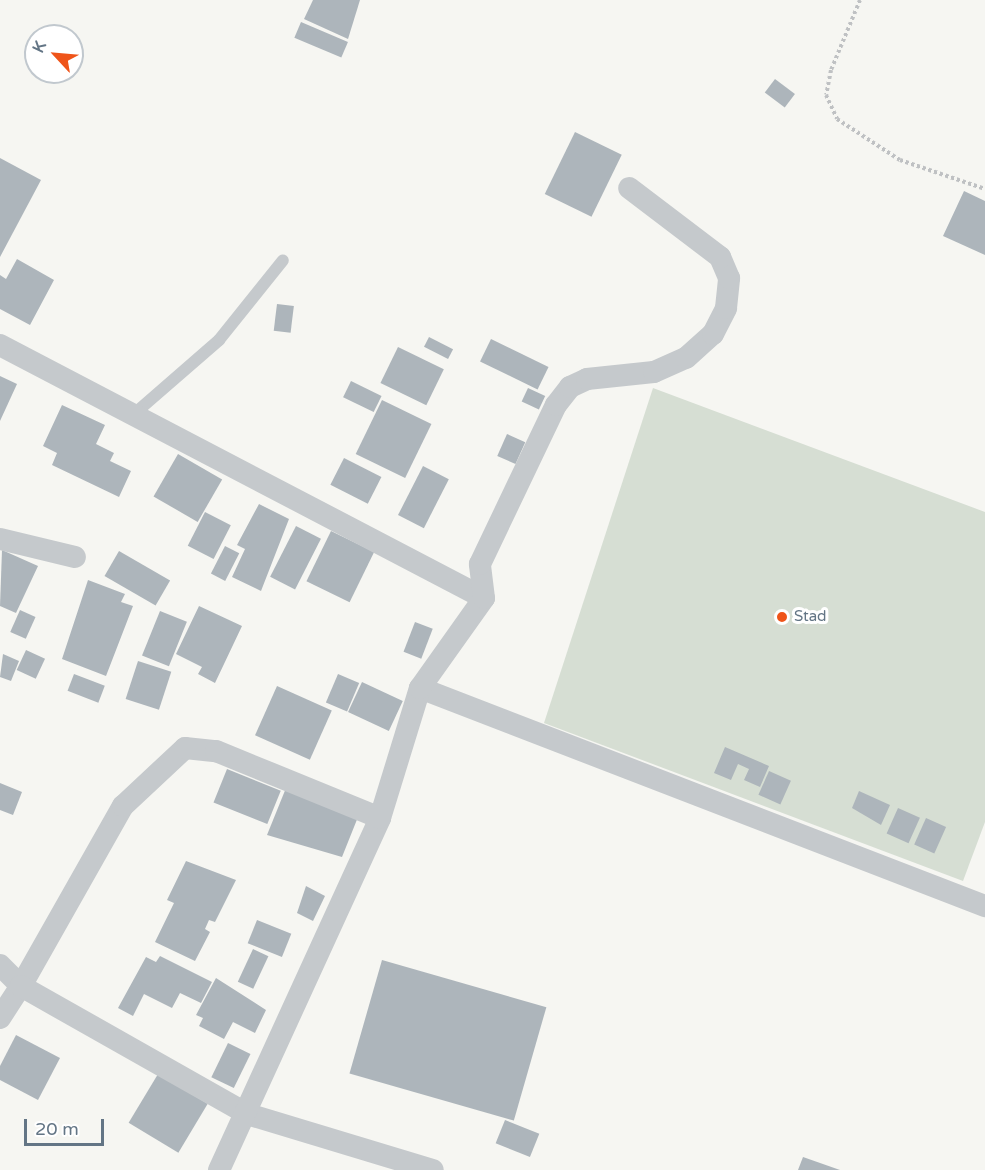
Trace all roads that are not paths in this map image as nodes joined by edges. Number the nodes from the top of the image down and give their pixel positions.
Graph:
1 (629, 188) dead end
2 (283, 260) dead end
3 (0, 345) edge
4 (134, 414) junction
5 (0, 539) edge
6 (75, 557) dead end
7 (483, 598) junction
8 (420, 688) junction
9 (380, 818) junction
10 (985, 906) edge
11 (0, 965) edge
12 (21, 986) junction
13 (0, 1018) edge
14 (247, 1114) junction
15 (219, 1170) edge
16 (433, 1170) edge

1 - 7 street
2 - 4 lane
3 - 4 street
4 - 7 street
5 - 6 street
7 - 8 street
8 - 9 street
8 - 10 street
9 - 12 street
9 - 14 street
11 - 12 street
12 - 13 street
12 - 14 street
14 - 15 street
14 - 16 street

